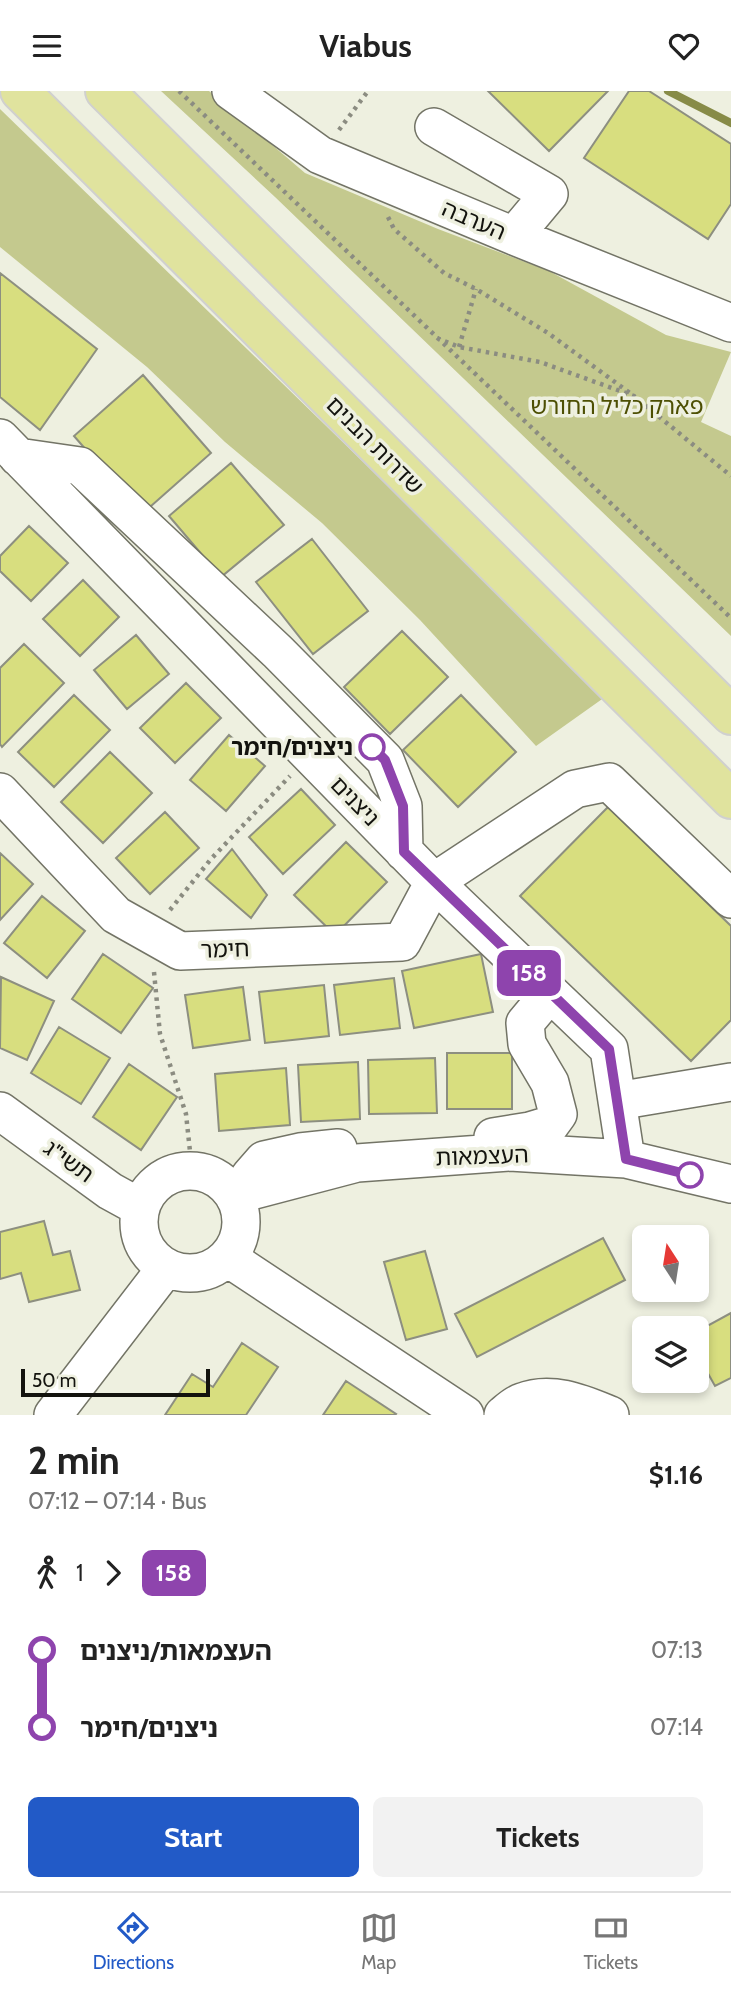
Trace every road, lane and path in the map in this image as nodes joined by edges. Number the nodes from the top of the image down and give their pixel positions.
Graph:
1 (20, 91) edge
2 (105, 91) edge
3 (179, 91) edge
4 (231, 91) edge
5 (368, 91) edge
6 (434, 127) dead end
7 (320, 155) junction
8 (384, 207) dead end
9 (514, 236) junction
10 (476, 289) junction
11 (731, 323) edge
12 (435, 337) junction
13 (459, 347) junction
14 (634, 396) junction
15 (9, 447) edge
16 (731, 476) edge
17 (731, 618) edge
18 (731, 715) edge
19 (310, 755) junction
20 (0, 792) edge
21 (731, 799) edge
22 (404, 852) junction
23 (434, 882) junction
24 (731, 899) edge
25 (151, 934) junction
26 (550, 993) junction
27 (731, 1082) edge
28 (617, 1101) junction
29 (0, 1111) edge
30 (626, 1159) junction
31 (192, 1170) junction
32 (731, 1184) edge
33 (239, 1194) junction
34 (141, 1208) junction
35 (228, 1258) junction
36 (166, 1268) junction
37 (53, 1415) edge
38 (465, 1415) edge
39 (503, 1415) edge
40 (610, 1415) edge

1 - 21 main road, שדרות הבנים
2 - 18 main road
3 - 12 path
4 - 7 street, הערבה
5 - 7 path
6 - 9 street
7 - 9 street, הערבה
8 - 10 path
9 - 11 street, הערבה
10 - 13 path
10 - 14 path
12 - 13 path
12 - 17 path
13 - 14 path
14 - 16 path
15 - 19 street, ניצנים
15 - 22 street
19 - 22 street, ניצנים
19 - 25 path
20 - 25 street, חימר
22 - 23 street, ניצנים
23 - 24 street
23 - 25 street, חימר
23 - 26 street, ניצנים
25 - 31 path
26 - 28 street, ניצנים
26 - 33 street
27 - 28 street
28 - 30 street, ניצנים
29 - 34 street, תשי"ג
30 - 32 street, העצמאות
30 - 33 street, העצמאות
31 - 33 street
31 - 34 street
33 - 35 street
34 - 36 street
35 - 36 street
35 - 38 street
36 - 37 street
39 - 40 street

